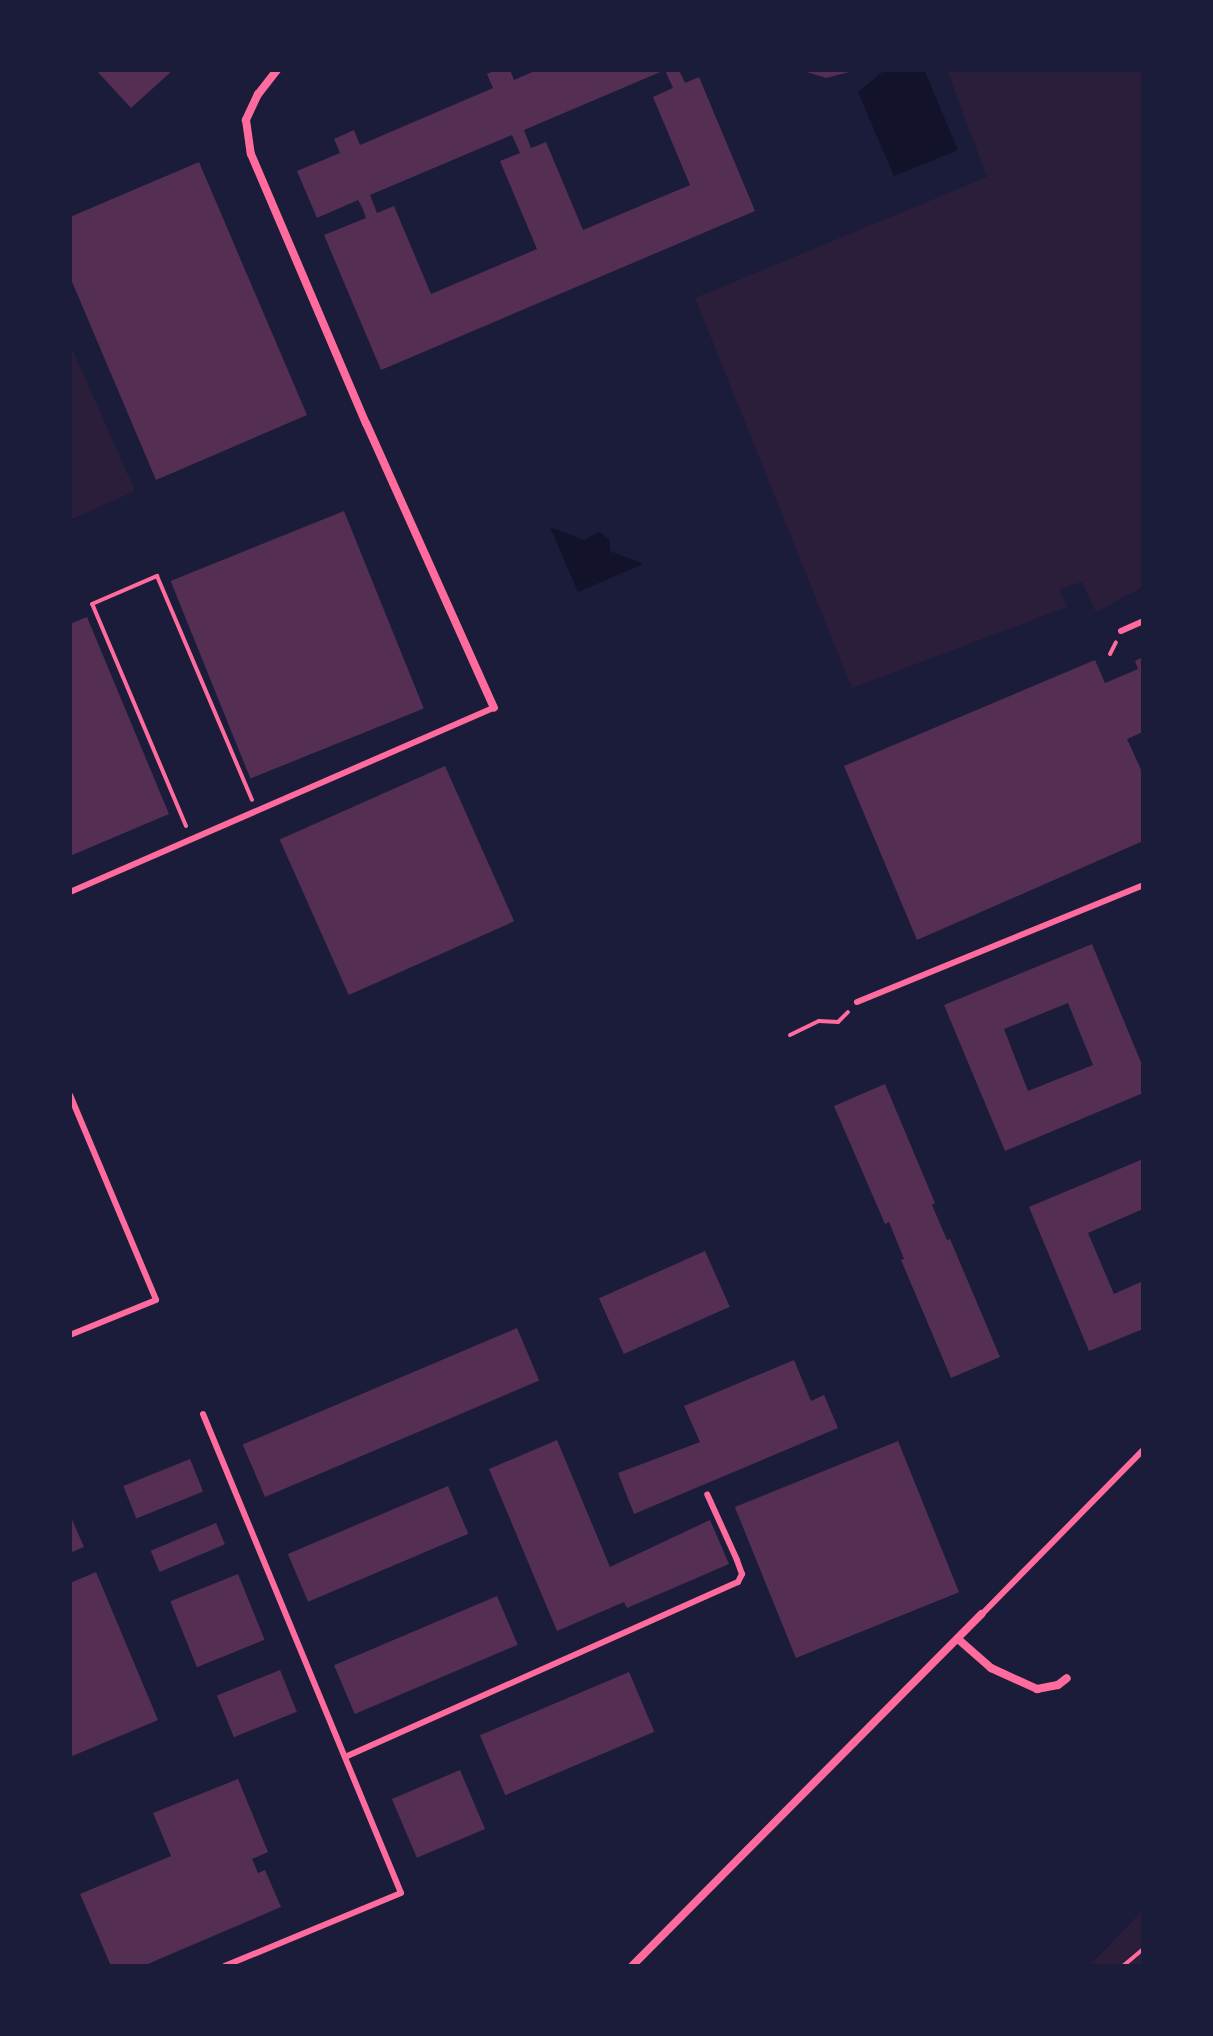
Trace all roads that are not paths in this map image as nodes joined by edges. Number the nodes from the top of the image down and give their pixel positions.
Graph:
1 (277, 70) edge
2 (1143, 621) edge
3 (1121, 631) dead end
4 (494, 708) joint
5 (1143, 885) edge
6 (70, 892) edge
7 (857, 1002) dead end
8 (70, 1095) edge
9 (70, 1335) edge
10 (203, 1414) dead end
11 (1143, 1450) edge
12 (707, 1494) dead end
13 (982, 1614) joint
14 (958, 1639) junction
15 (1067, 1678) dead end
16 (345, 1757) junction
17 (225, 1966) edge
18 (632, 1966) edge

1 - 4 street
2 - 3 lane
4 - 6 lane
5 - 7 lane
8 - 9 lane
10 - 16 lane
11 - 13 lane
12 - 16 lane
13 - 14 street
14 - 15 street
14 - 18 street
16 - 17 lane

